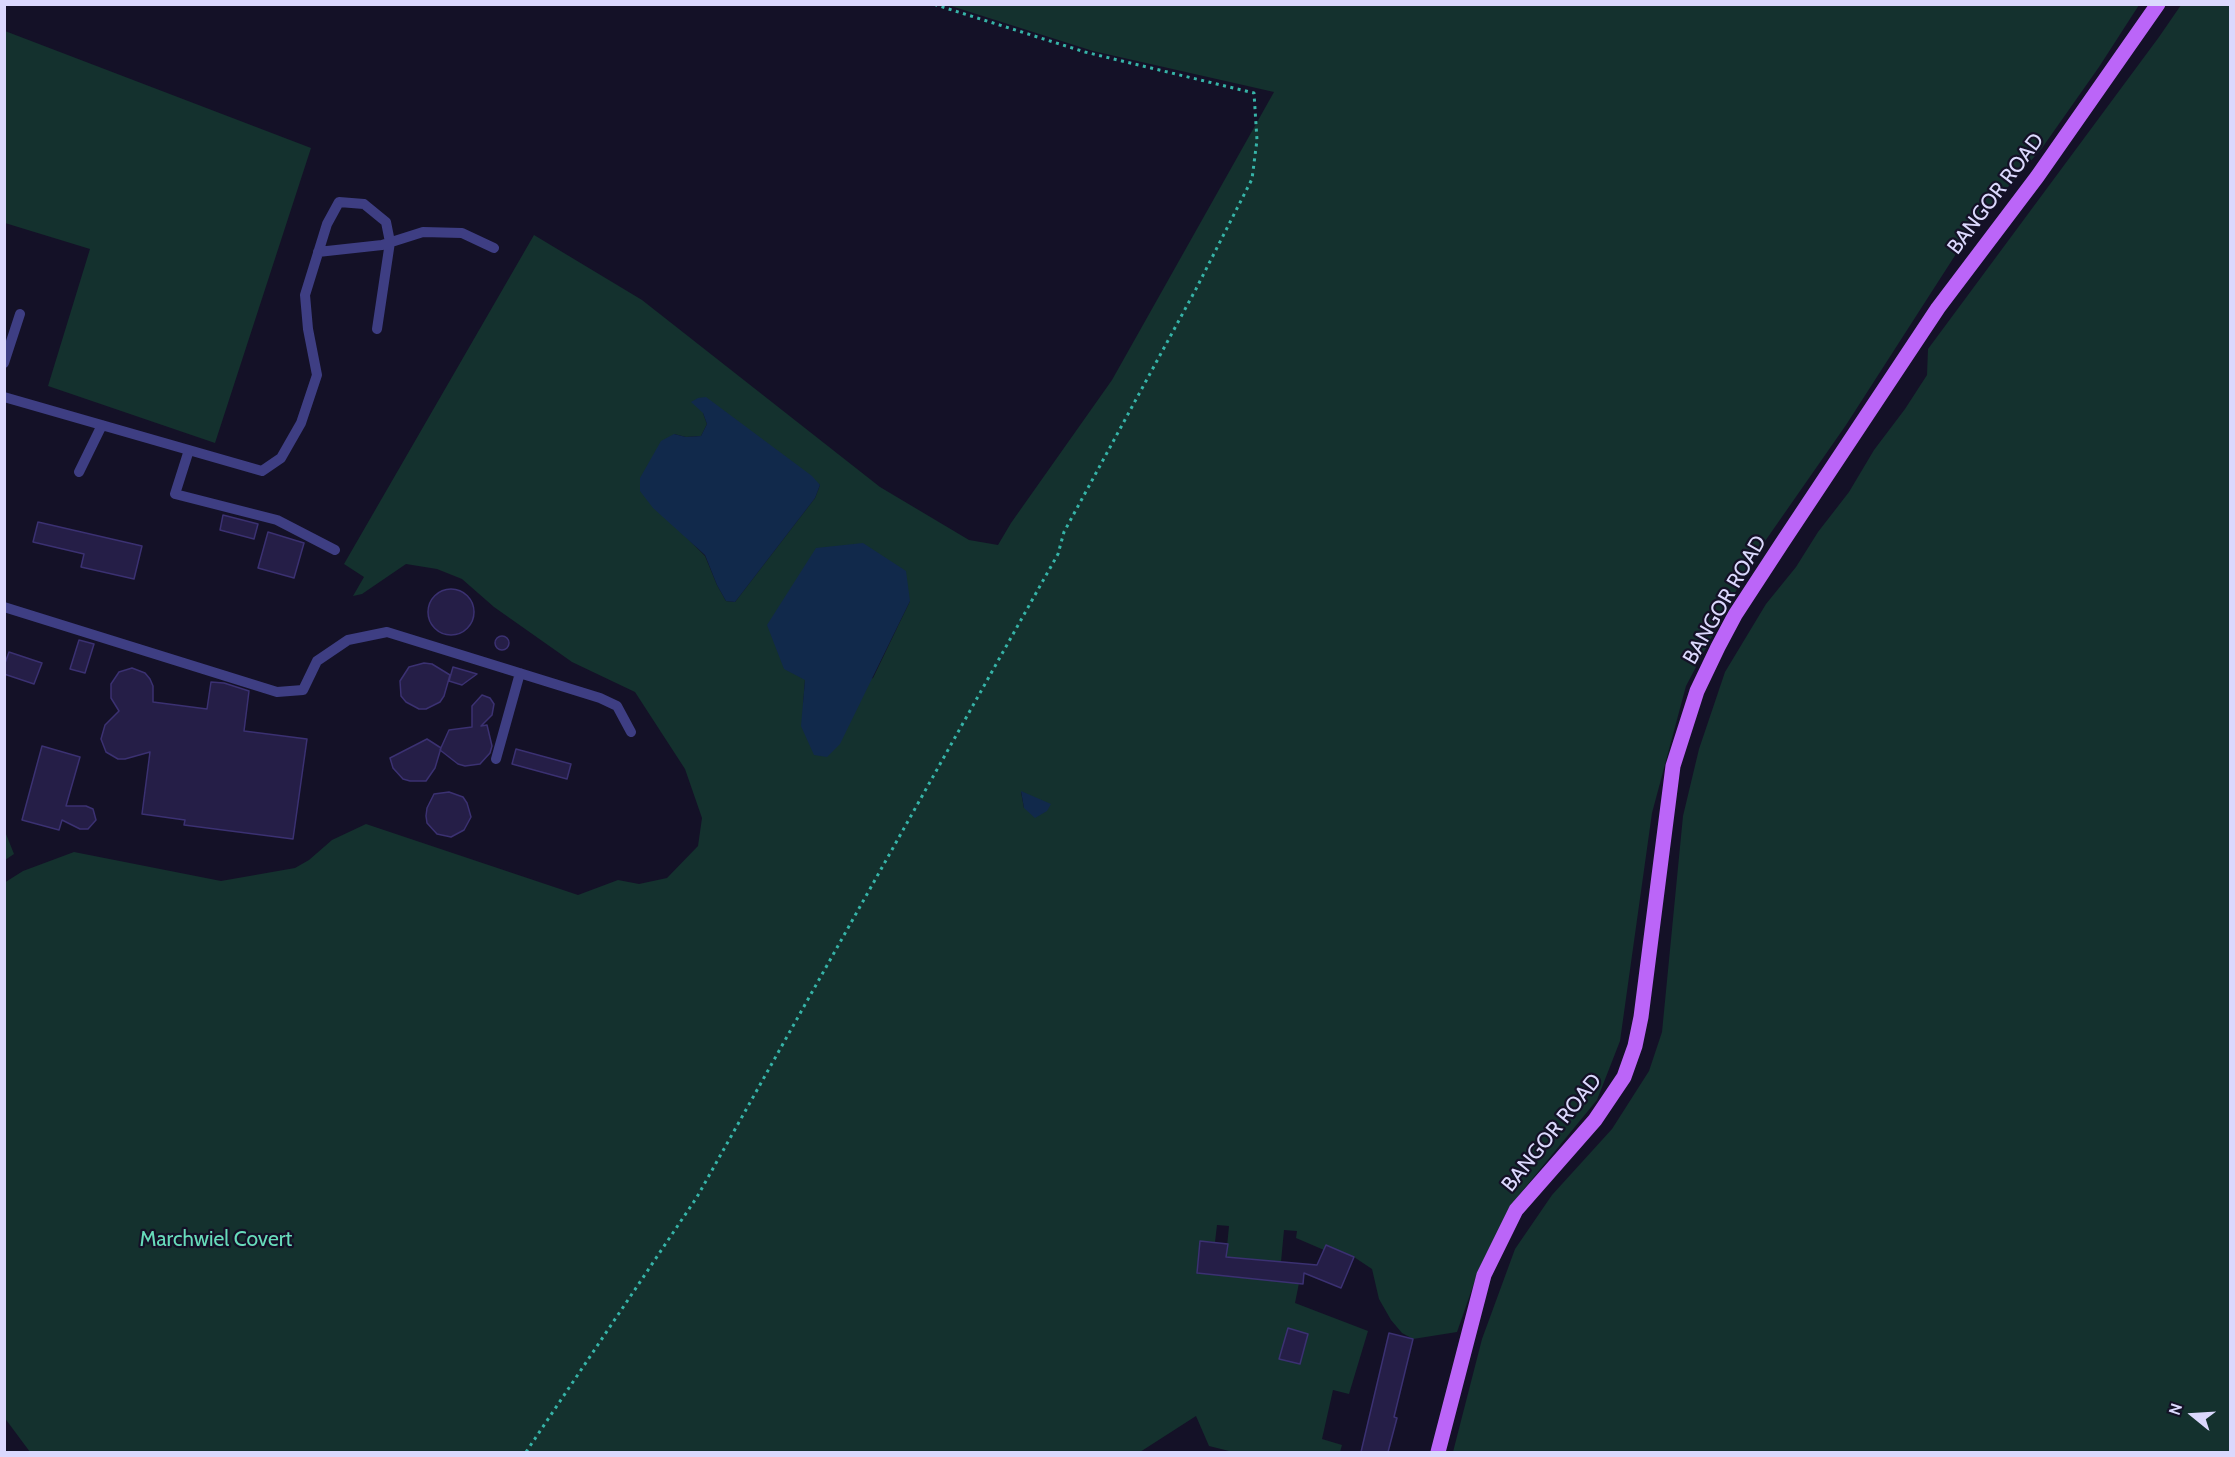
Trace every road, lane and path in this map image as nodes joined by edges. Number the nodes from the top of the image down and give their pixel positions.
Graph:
1 (933, 4) edge
2 (2158, 4) edge
3 (390, 242) junction
4 (494, 248) dead end
5 (318, 252) junction
6 (20, 314) dead end
7 (377, 328) dead end
8 (4, 363) edge
9 (4, 397) edge
10 (102, 425) junction
11 (189, 450) junction
12 (79, 472) dead end
13 (335, 550) dead end
14 (4, 607) edge
15 (520, 673) junction
16 (631, 732) dead end
17 (495, 759) dead end
18 (526, 1452) edge
19 (1438, 1452) edge

1 - 18 path
2 - 19 main road, BANGOR ROAD
3 - 4 lane
3 - 5 lane
3 - 5 lane
3 - 7 lane
5 - 11 lane
6 - 8 lane
9 - 10 lane
10 - 11 lane
10 - 12 lane
11 - 13 lane
14 - 15 lane
15 - 16 lane
15 - 17 lane

